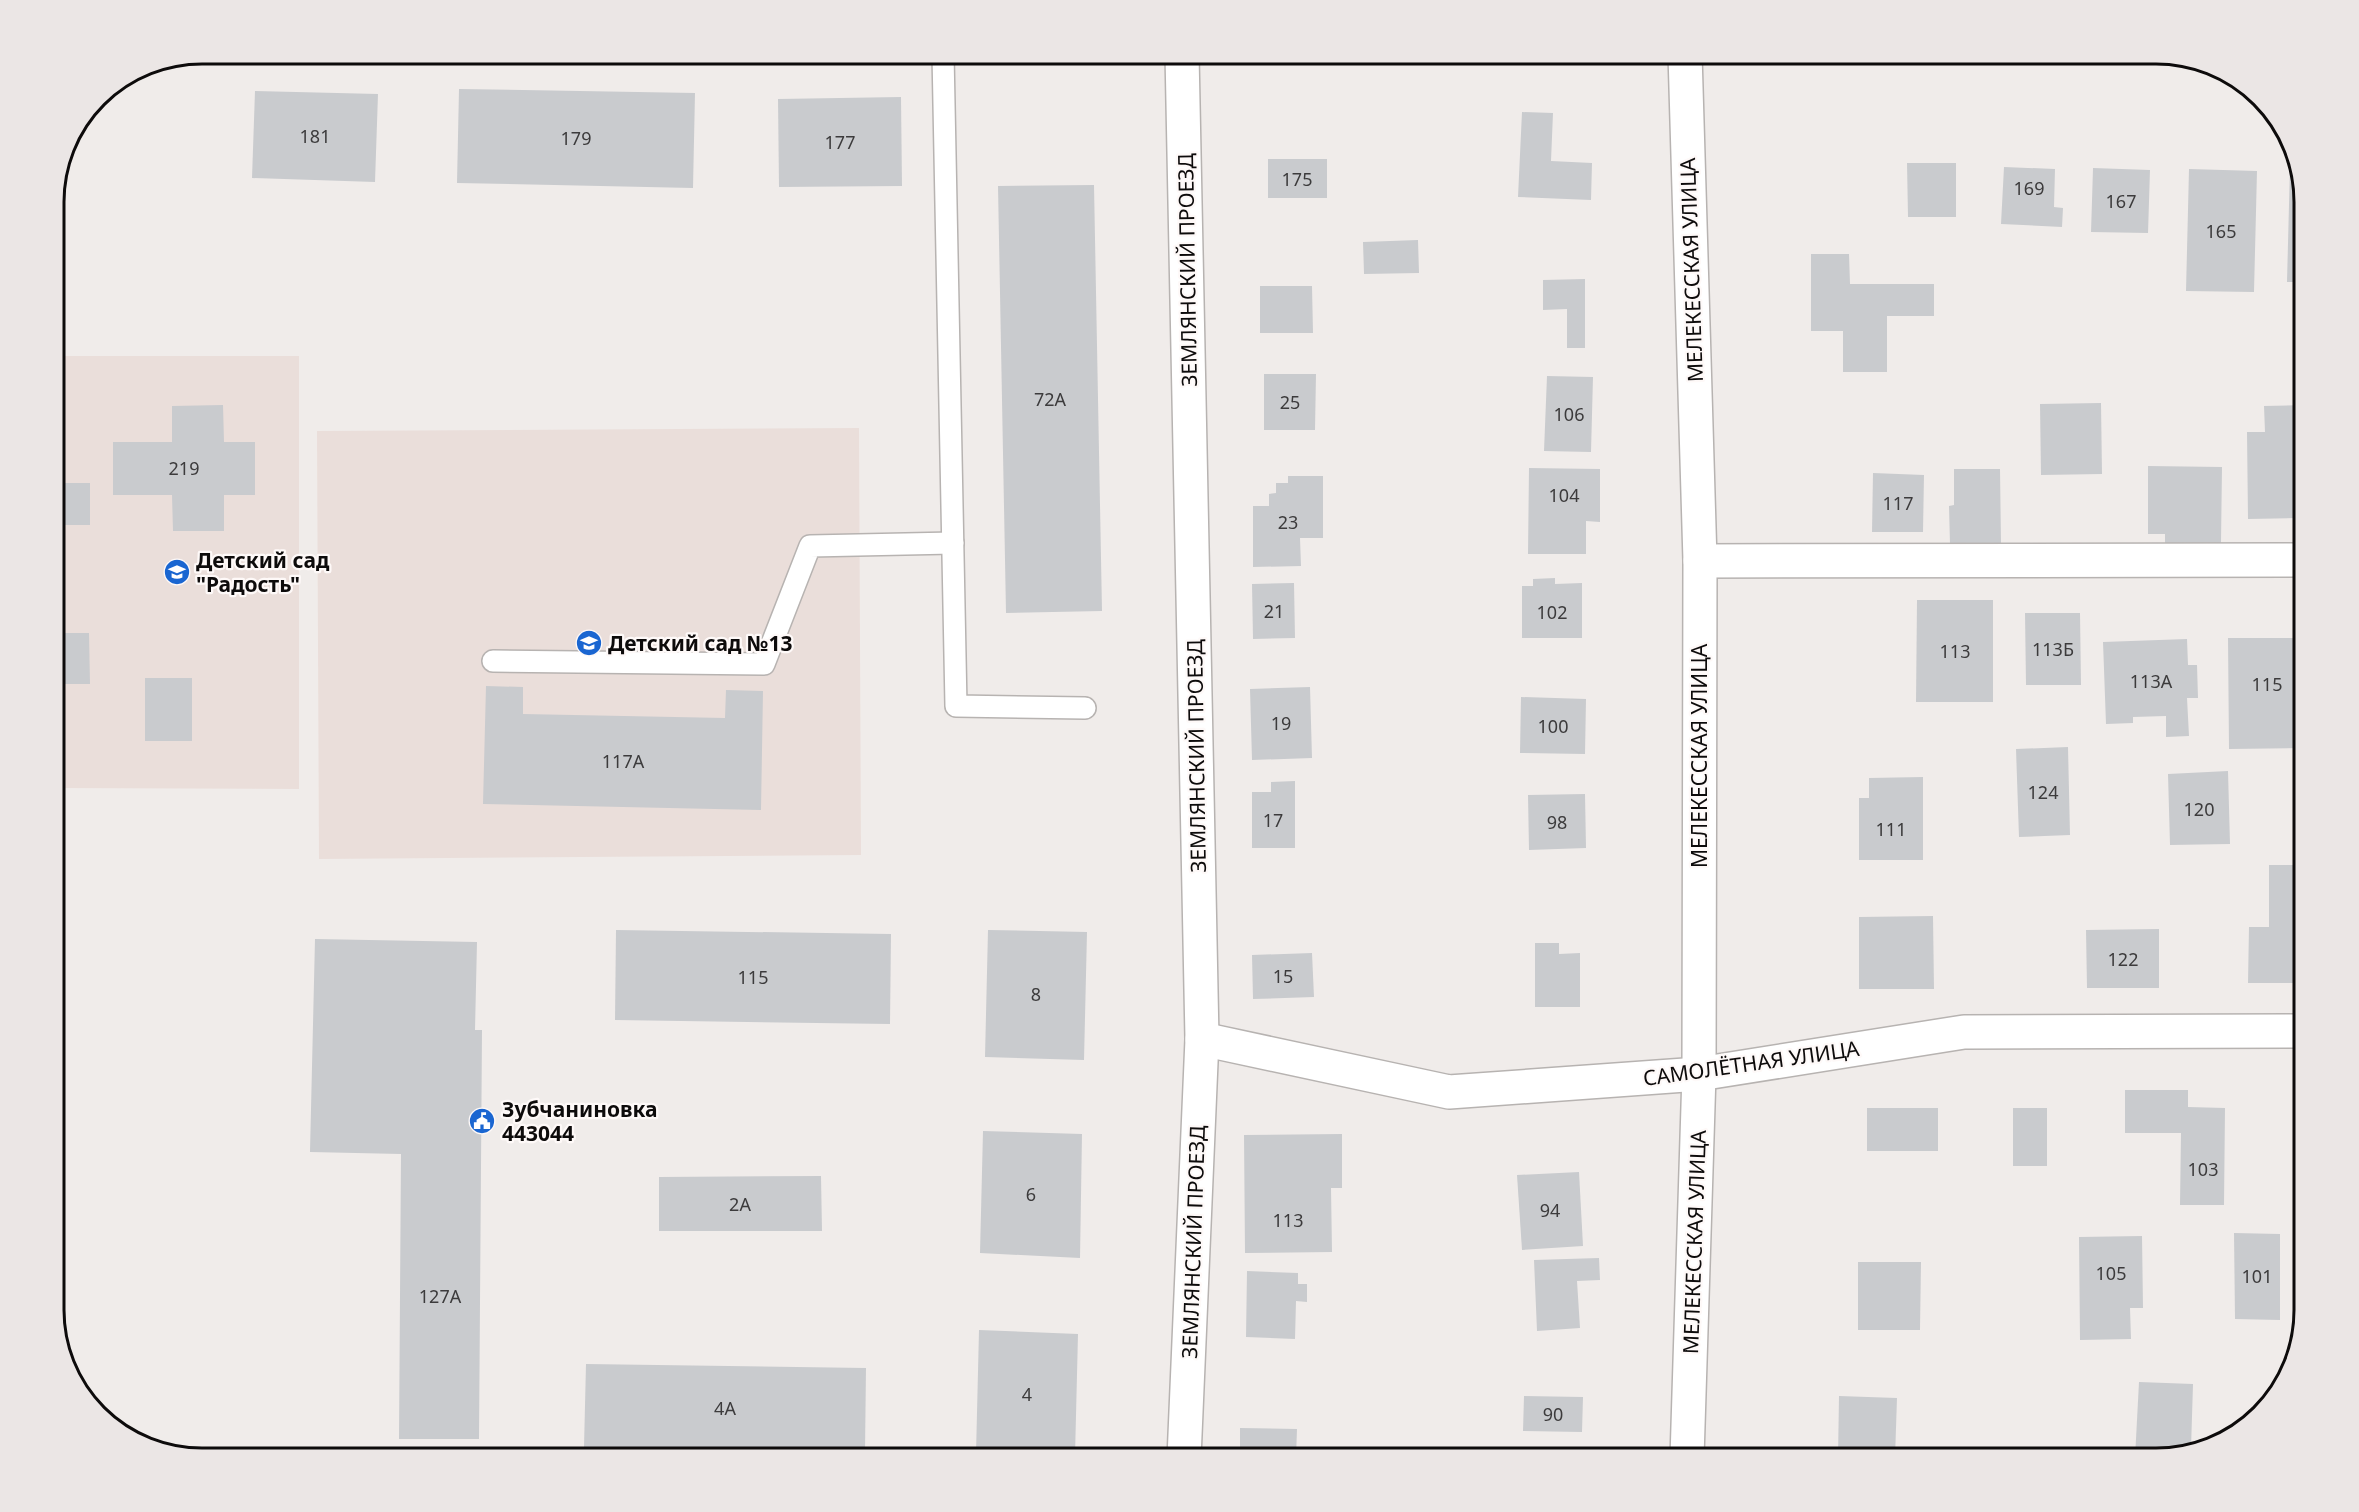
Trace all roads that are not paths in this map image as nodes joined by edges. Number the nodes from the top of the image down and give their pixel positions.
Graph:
1 (1182, 64) edge
2 (1684, 64) edge
3 (943, 65) edge
4 (953, 543) junction
5 (2292, 560) dead end
6 (1700, 561) junction
7 (493, 661) dead end
8 (1085, 708) dead end
9 (2294, 1031) edge
10 (1202, 1040) junction
11 (1699, 1074) junction
12 (1184, 1448) edge
13 (1687, 1448) edge

1 - 10 street, ЗЕМЛЯНСКИЙ ПРОЕЗД
2 - 6 street, МЕЛЕКЕССКАЯ УЛИЦА
3 - 4 lane
4 - 7 lane
4 - 8 lane
5 - 6 street
6 - 11 street, МЕЛЕКЕССКАЯ УЛИЦА
9 - 11 street, САМОЛЁТНАЯ УЛИЦА
10 - 11 street, САМОЛЁТНАЯ УЛИЦА
10 - 12 street, ЗЕМЛЯНСКИЙ ПРОЕЗД
11 - 13 street, МЕЛЕКЕССКАЯ УЛИЦА

